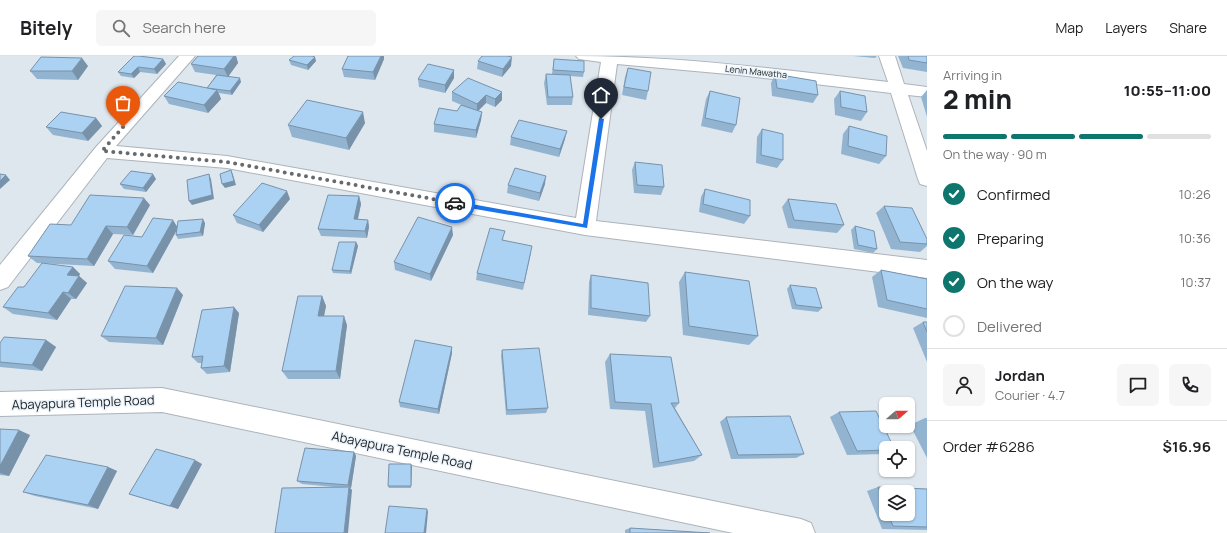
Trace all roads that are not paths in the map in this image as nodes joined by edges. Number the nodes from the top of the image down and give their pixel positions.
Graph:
1 (187, 56) edge
2 (584, 56) edge
3 (887, 56) edge
4 (610, 57) edge
5 (897, 89) junction
6 (927, 92) edge
7 (102, 151) junction
8 (927, 179) edge
9 (585, 227) junction
10 (927, 269) edge
11 (0, 281) edge
12 (0, 404) edge
13 (801, 533) edge

1 - 7 street
2 - 4 street, Lenin Mawatha
3 - 5 street
4 - 5 street, Lenin Mawatha
4 - 9 street
5 - 6 street, Lenin Mawatha
5 - 8 street
7 - 9 street
7 - 11 street
9 - 10 street
12 - 13 street, Abayapura Temple Road

